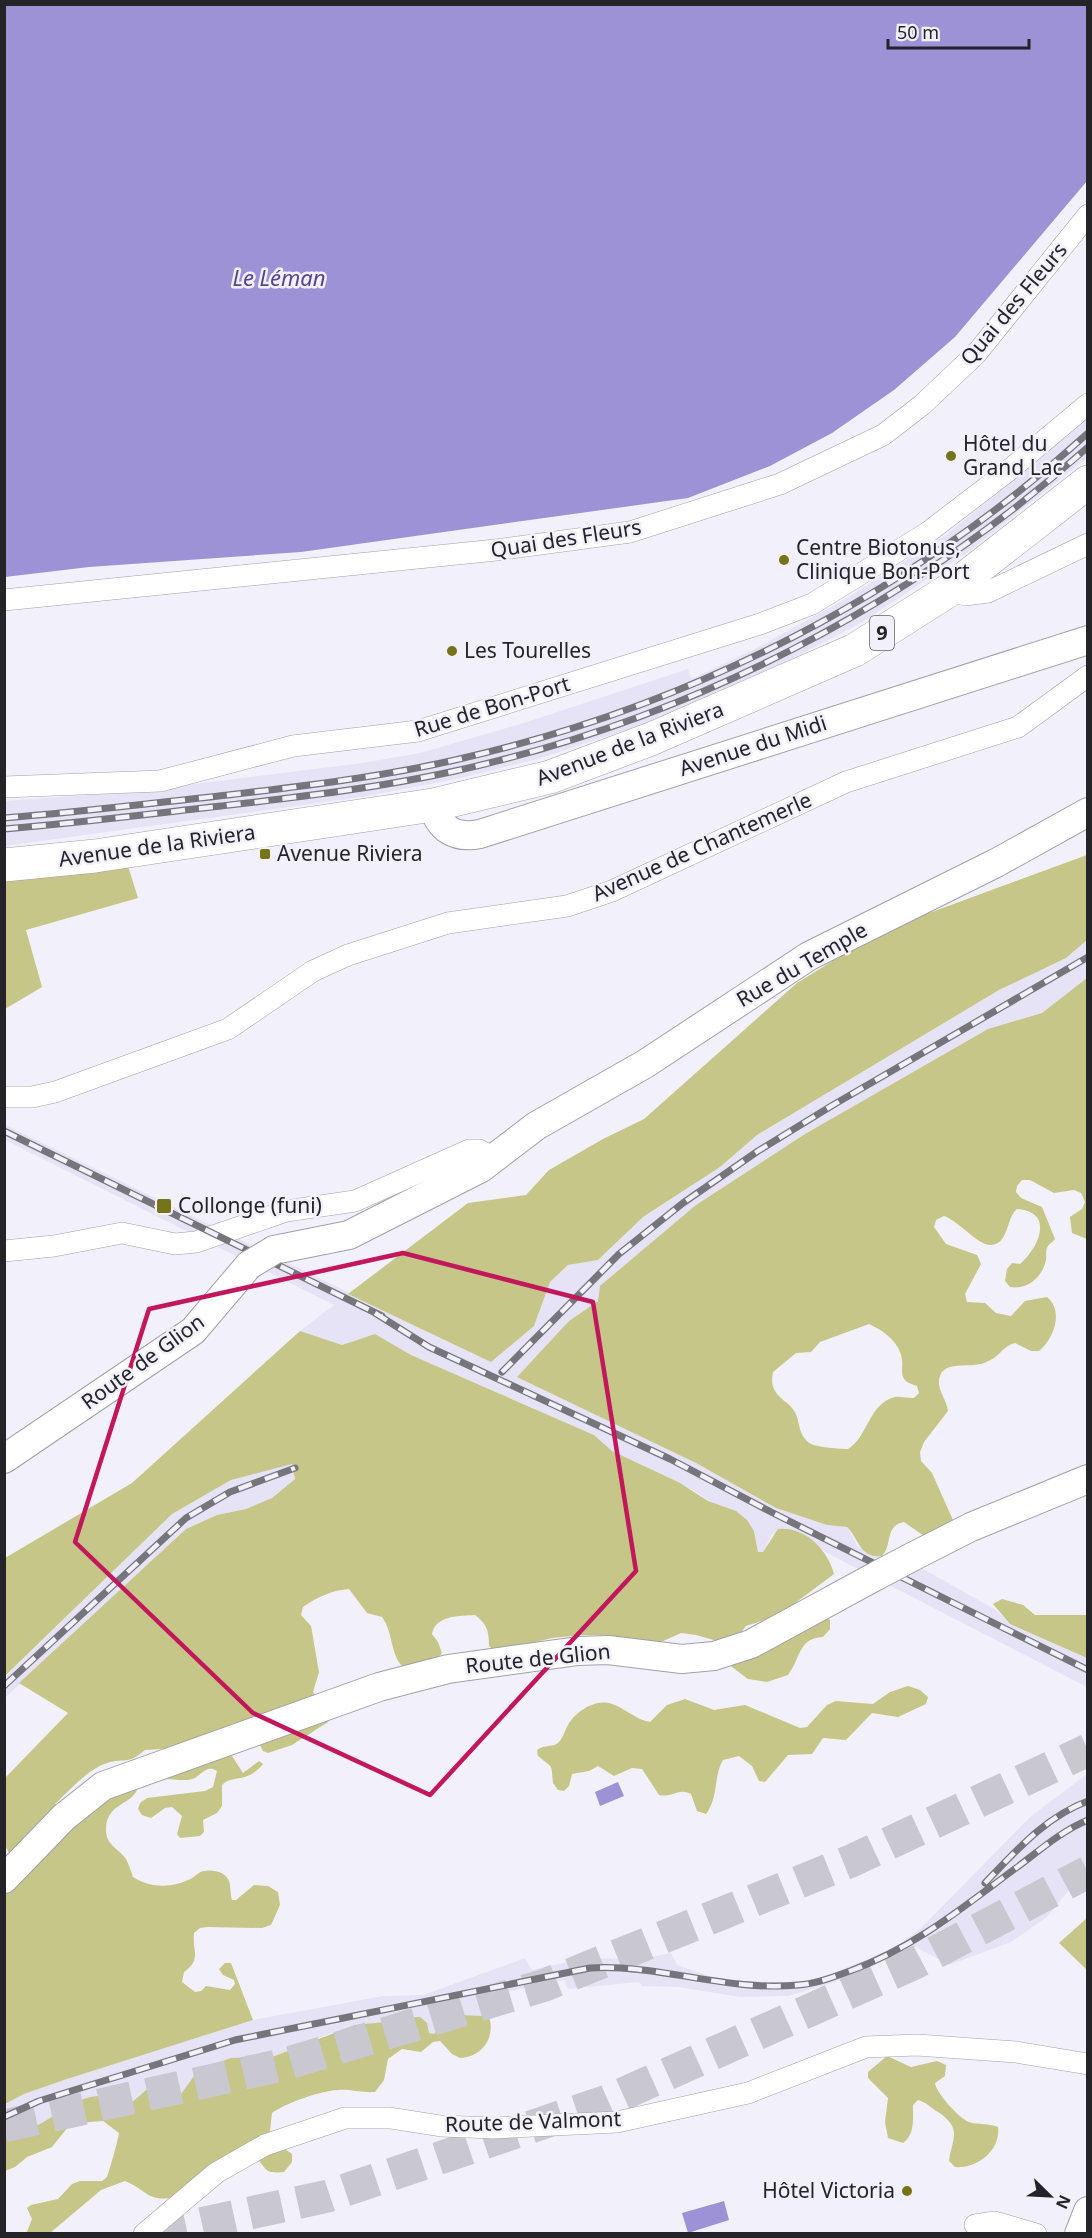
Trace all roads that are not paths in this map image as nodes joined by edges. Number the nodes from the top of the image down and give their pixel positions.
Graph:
1 (1088, 216) edge
2 (1088, 404) edge
3 (1088, 482) edge
4 (1088, 544) edge
5 (951, 588) junction
6 (4, 600) edge
7 (1088, 640) edge
8 (1088, 676) edge
9 (4, 787) edge
10 (433, 805) junction
11 (1088, 812) edge
12 (4, 865) edge
13 (4, 1097) edge
14 (525, 1133) joint
15 (496, 1159) junction
16 (4, 1251) edge
17 (4, 1459) edge
18 (1088, 1479) edge
19 (4, 1880) edge
20 (1088, 2064) edge
21 (1088, 2211) edge
22 (975, 2225) dead end
23 (144, 2234) edge
24 (1036, 2234) edge
25 (1079, 2234) edge

1 - 6 street, Quai des Fleurs
2 - 9 street, Rue de Bon-Port
3 - 5 main road, Avenue de la Riviera / 9
4 - 5 street
5 - 10 main road, Avenue de la Riviera / 9
7 - 10 street, Avenue du Midi
8 - 13 street, Avenue de Chantemerle
10 - 12 main road, Avenue de la Riviera / 9
11 - 14 street, Rue du Temple
14 - 15 street, Route de Glion
15 - 16 street
15 - 17 street, Route de Glion, bridge
18 - 19 street, Route de Glion, bridge
20 - 23 street, Route de Valmont
21 - 25 street
22 - 24 street

